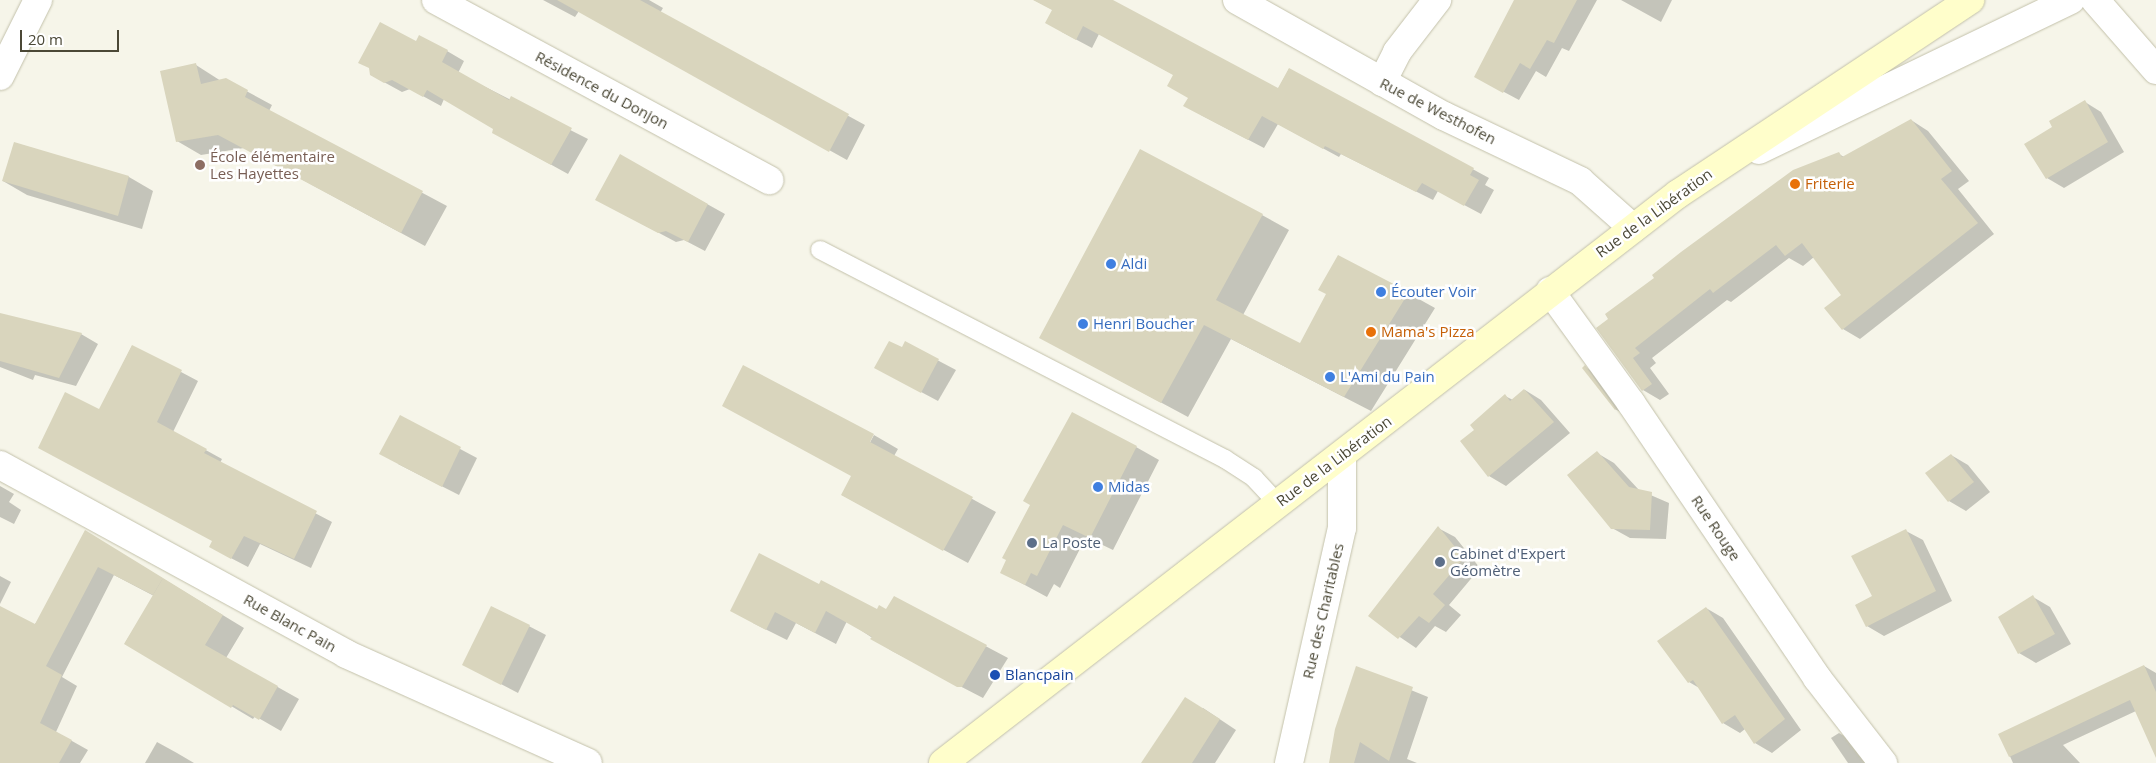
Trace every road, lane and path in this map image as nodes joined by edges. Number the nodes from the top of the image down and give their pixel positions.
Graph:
1 (38, 0) edge
2 (436, 0) edge
3 (1237, 0) edge
4 (1437, 0) edge
5 (1970, 0) edge
6 (2071, 0) edge
7 (2095, 0) edge
8 (2156, 70) edge
9 (0, 76) edge
10 (1382, 82) junction
11 (1727, 161) junction
12 (769, 180) dead end
13 (1633, 228) junction
14 (820, 250) dead end
15 (1550, 291) junction
16 (1342, 457) junction
17 (0, 465) edge
18 (1277, 503) junction
19 (588, 763) edge
20 (943, 763) edge
21 (1290, 763) edge
22 (1883, 763) edge

1 - 9 street
2 - 12 street, Résidence du Donjon
3 - 10 street, Rue de Westhofen
4 - 10 street
5 - 11 main road, Rue de la Libération
6 - 11 street, Rue de la Libération
7 - 8 street
10 - 13 street, Rue de Westhofen
11 - 13 main road, Rue de la Libération
13 - 15 main road, Rue de la Libération
14 - 18 lane
15 - 16 main road, Rue de la Libération
15 - 22 street, Rue Rouge
16 - 18 main road, Rue de la Libération
16 - 21 street, Rue des Charitables
17 - 19 street, Rue Blanc Pain
18 - 20 main road, Rue de la Libération

